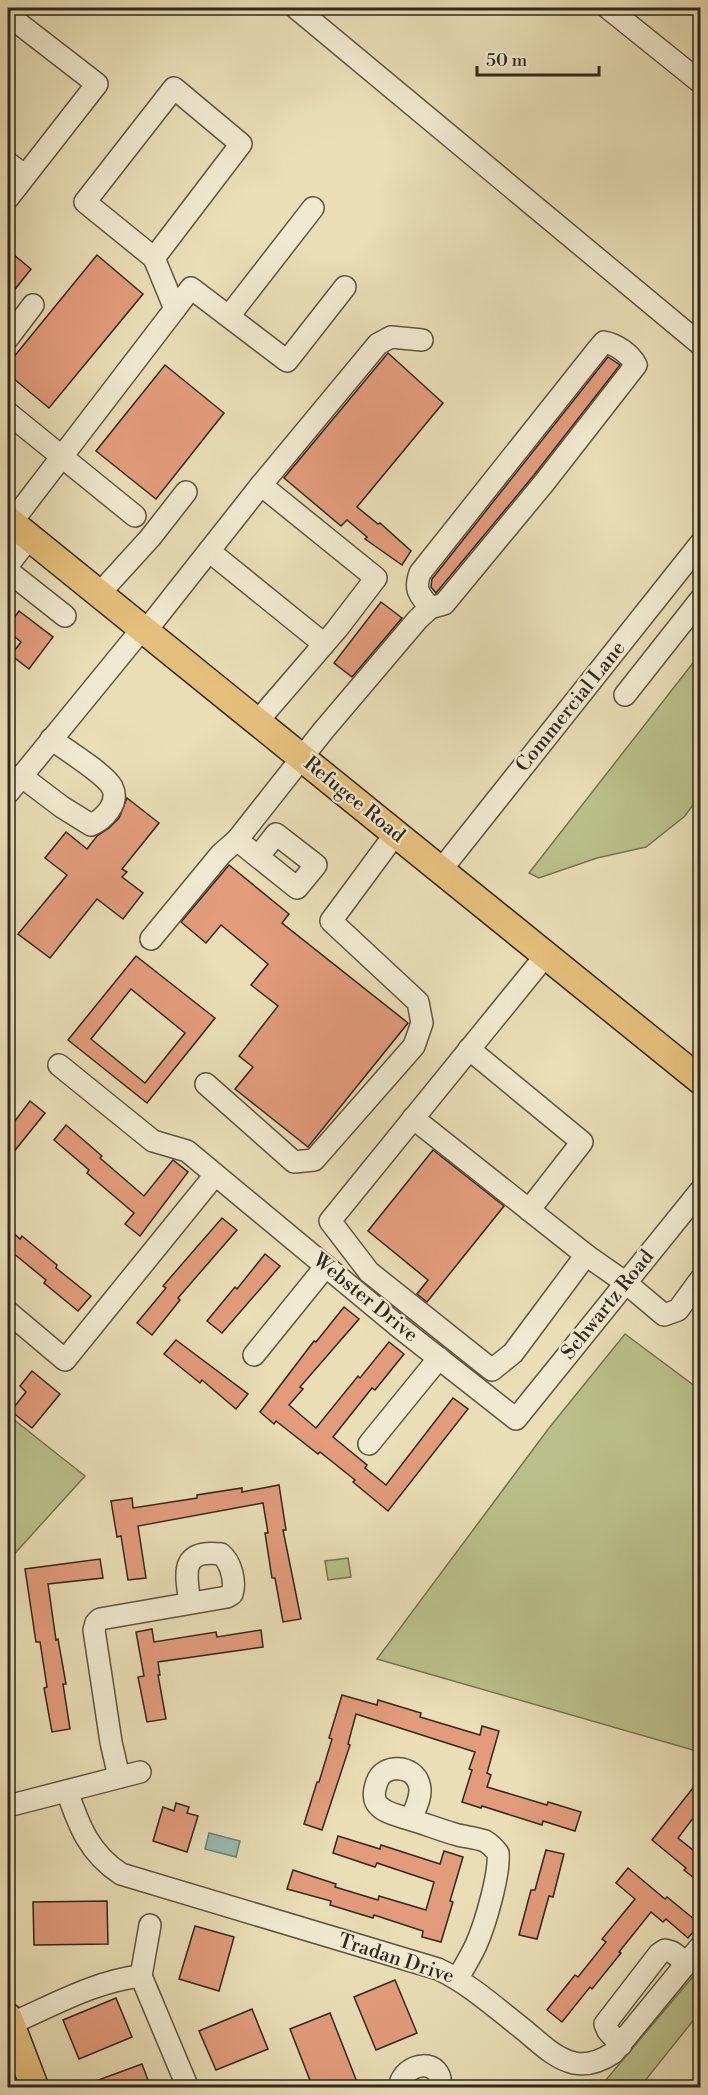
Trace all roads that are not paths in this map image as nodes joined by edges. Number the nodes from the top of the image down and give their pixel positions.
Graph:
1 (296, 8) edge
2 (608, 8) edge
3 (8, 26) edge
4 (700, 82) edge
5 (16, 169) edge
6 (8, 198) edge
7 (313, 208) dead end
8 (154, 258) junction
9 (345, 287) dead end
10 (33, 305) dead end
11 (175, 309) junction
12 (229, 316) junction
13 (8, 338) edge
14 (422, 340) dead end
15 (700, 345) edge
16 (8, 413) edge
17 (63, 458) junction
18 (261, 485) junction
19 (186, 492) dead end
20 (135, 516) dead end
21 (16, 527) edge
22 (700, 544) edge
23 (209, 551) junction
24 (8, 565) edge
25 (8, 572) edge
26 (99, 594) junction
27 (700, 600) edge
28 (430, 608) junction
29 (65, 616) dead end
30 (143, 630) junction
31 (324, 644) junction
32 (625, 695) dead end
33 (257, 722) junction
34 (51, 739) junction
35 (303, 758) junction
36 (21, 776) junction
37 (8, 793) edge
38 (396, 834) junction
39 (237, 840) junction
40 (258, 857) dead end
41 (441, 870) junction
42 (152, 939) dead end
43 (546, 955) junction
44 (469, 1049) junction
45 (59, 1065) dead end
46 (700, 1080) edge
47 (206, 1084) dead end
48 (413, 1118) junction
49 (215, 1175) junction
50 (700, 1191) edge
51 (529, 1210) junction
52 (586, 1255) junction
53 (326, 1266) junction
54 (700, 1281) edge
55 (626, 1283) junction
56 (8, 1312) edge
57 (254, 1355) dead end
58 (439, 1358) junction
59 (516, 1419) joint
60 (369, 1444) dead end
61 (190, 1603) dead end
62 (140, 1772) dead end
63 (119, 1777) junction
64 (67, 1791) junction
65 (8, 1806) edge
66 (411, 1819) dead end
67 (150, 1925) dead end
68 (694, 1955) edge
69 (141, 1976) junction
70 (458, 1978) junction
71 (9, 2021) edge
72 (35, 2088) edge
73 (188, 2088) edge
74 (399, 2088) edge
75 (440, 2088) edge

1 - 15 street
2 - 4 street
3 - 5 street
5 - 6 street
7 - 12 street
8 - 8 street
8 - 11 street
9 - 12 street
10 - 13 street
11 - 12 street
11 - 17 street
14 - 18 street
16 - 17 street
17 - 20 street
17 - 21 street
18 - 23 street
18 - 31 street
19 - 26 street
21 - 24 street
21 - 26 main road, Refugee Road
22 - 41 street, Commercial Lane
23 - 30 street
23 - 31 street
25 - 29 street
26 - 30 main road, Refugee Road
27 - 32 street
28 - 28 street
28 - 35 street
30 - 33 main road, Refugee Road
30 - 34 street
31 - 33 street
33 - 35 main road, Refugee Road
34 - 36 street
34 - 36 street
35 - 38 main road, Refugee Road
35 - 39 street
36 - 37 street
38 - 41 main road, Refugee Road
38 - 47 street
39 - 40 street
39 - 42 street
41 - 43 main road, Refugee Road
43 - 44 street
43 - 46 main road, Refugee Road
44 - 48 street
44 - 51 street
45 - 49 street, Webster Drive
48 - 51 street
48 - 52 street
49 - 53 street, Webster Drive
49 - 56 street
50 - 55 street, Schwartz Road
51 - 52 street
52 - 55 street
53 - 57 street
53 - 58 street, Webster Drive
54 - 55 street
55 - 59 street, Schwartz Road
58 - 59 street, Webster Drive
58 - 60 street
61 - 63 street
62 - 63 street
63 - 64 street
64 - 65 street
64 - 70 street, Tradan Drive
66 - 70 street
67 - 69 street
68 - 70 street, Tradan Drive
69 - 71 street
69 - 73 street
71 - 72 main road
74 - 75 street

